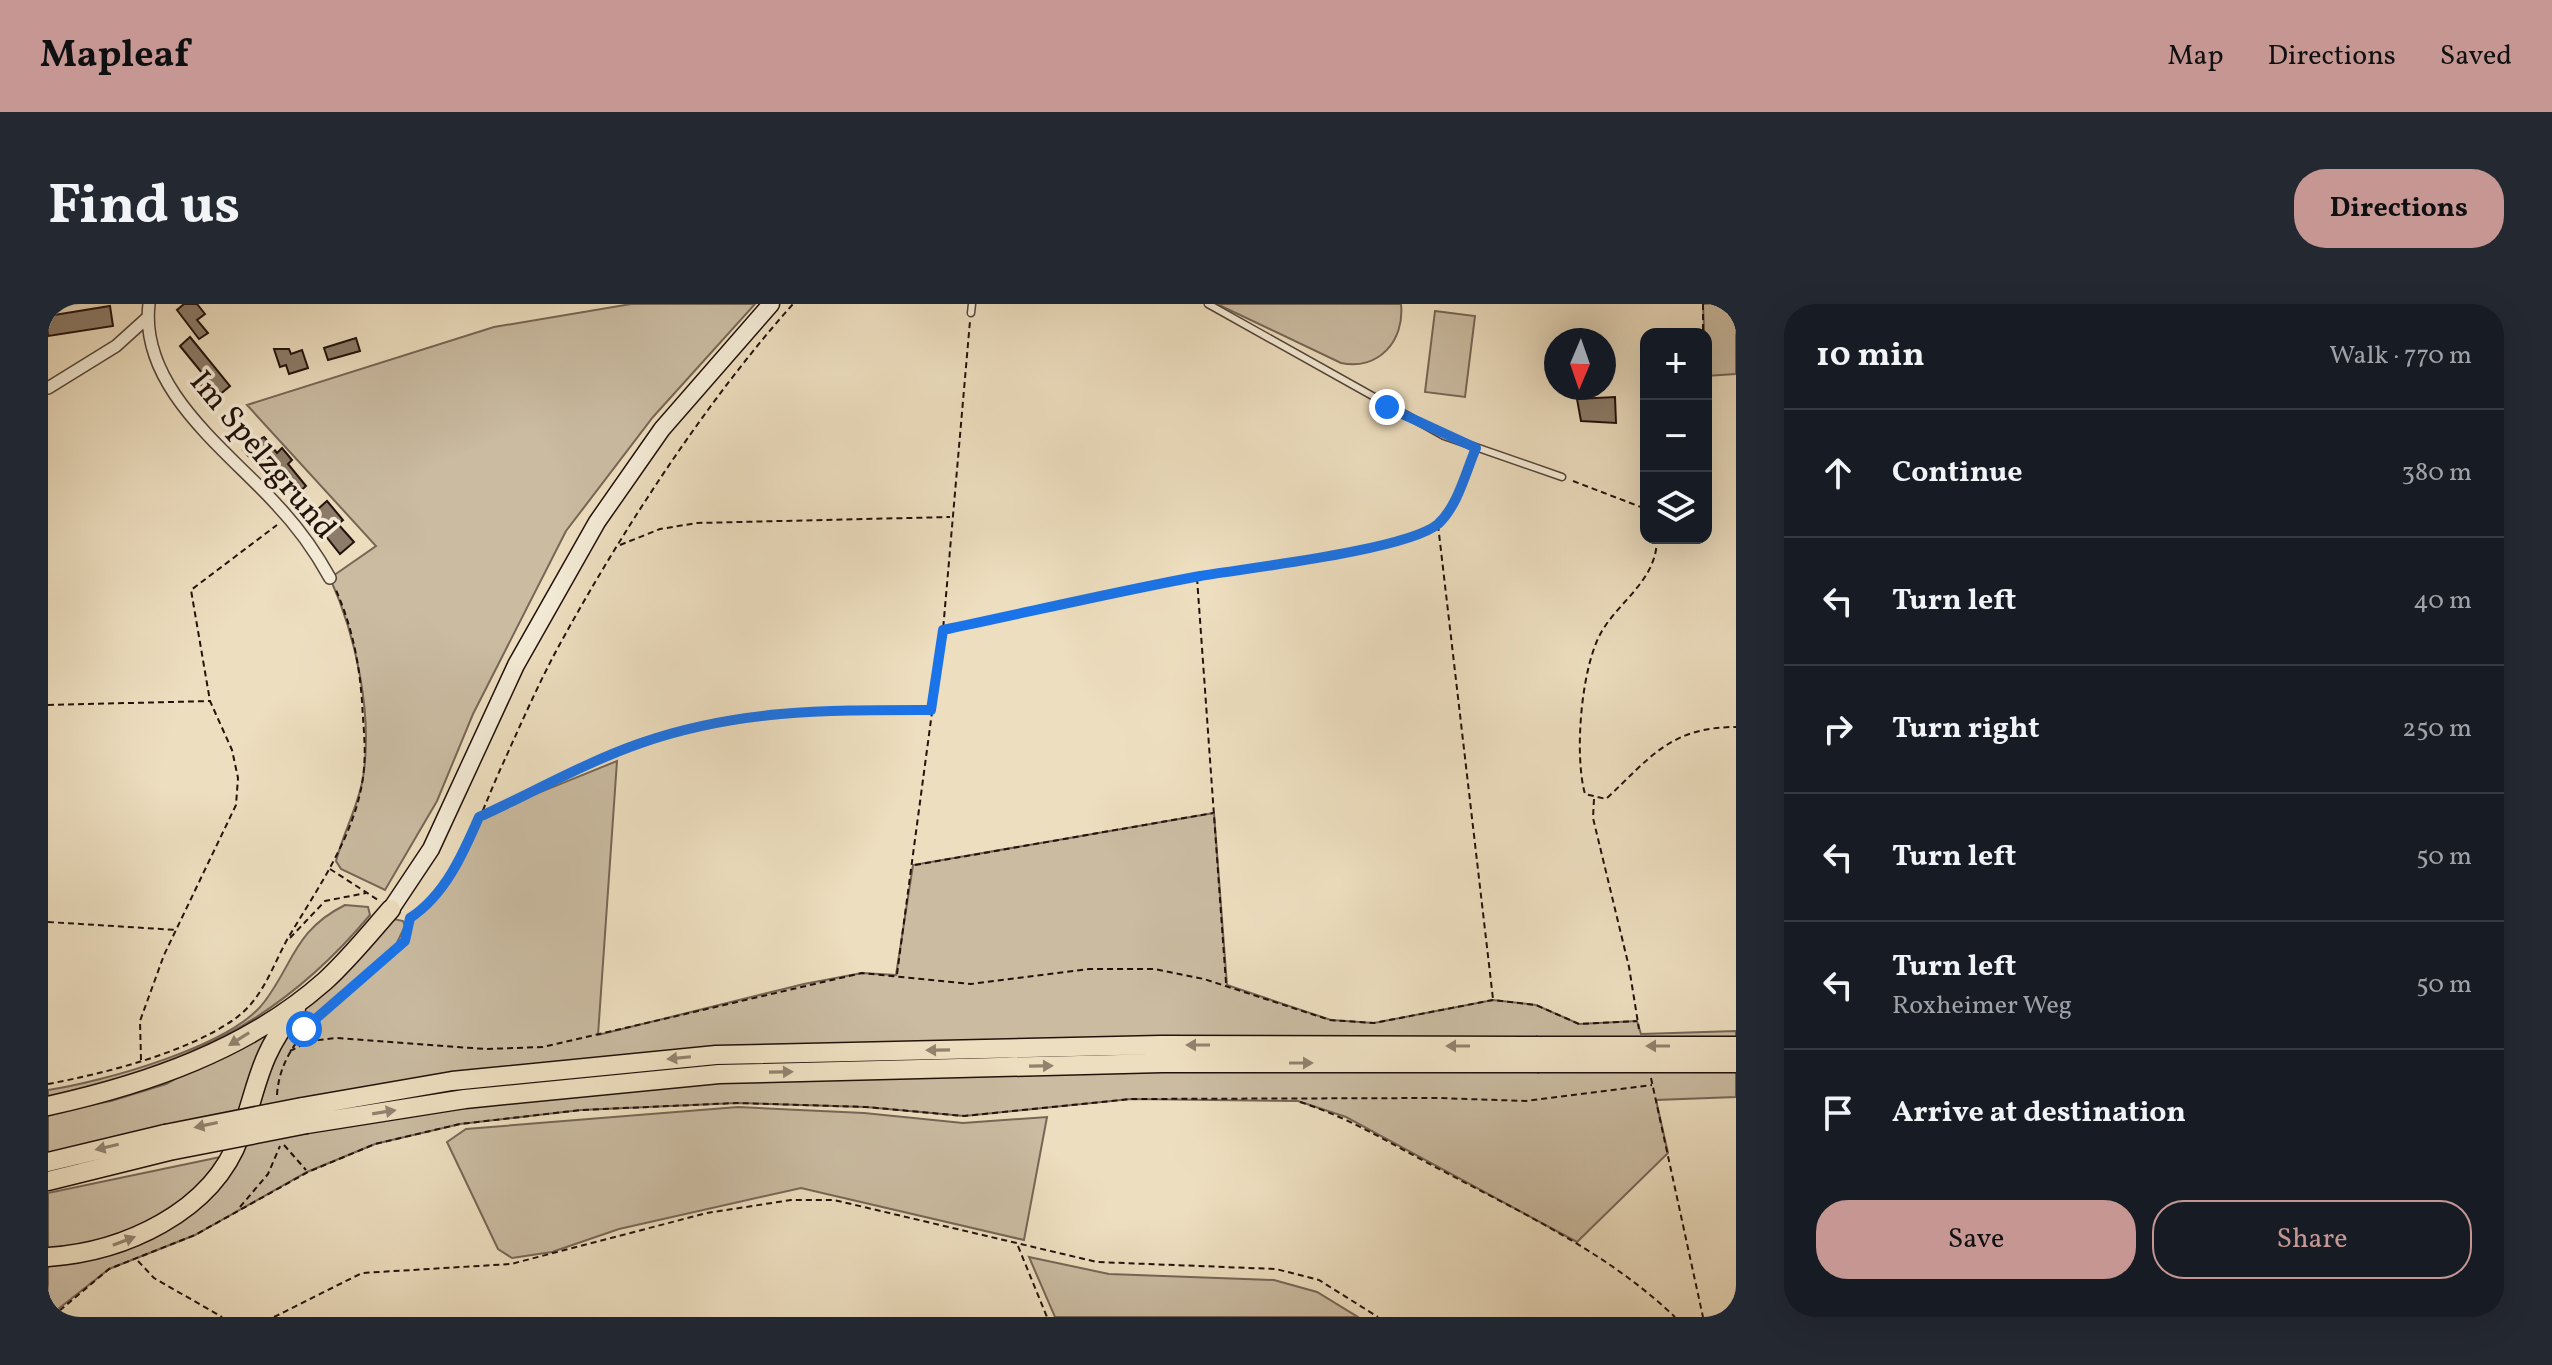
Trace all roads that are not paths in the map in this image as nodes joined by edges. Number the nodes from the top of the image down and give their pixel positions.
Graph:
1 (149, 304) edge
2 (771, 304) edge
3 (972, 304) edge
4 (1208, 304) edge
5 (971, 313) road end
6 (147, 318) junction
7 (48, 388) edge
8 (1562, 477) road end
9 (330, 578) road end
10 (391, 909) joint
11 (305, 997) junction
12 (1736, 1046) edge
13 (1536, 1055) junction
14 (1736, 1063) edge
15 (48, 1106) edge
16 (167, 1142) junction
17 (48, 1162) edge
18 (48, 1181) edge
19 (48, 1257) edge

1 - 6 street, Im Spelzgrund
2 - 10 main road
3 - 5 lane
4 - 8 lane
6 - 7 street
6 - 9 street, Im Spelzgrund
10 - 11 highway
11 -> 15 highway
19 -> 11 highway
12 -> 13 highway, bridge
13 - 14 highway, bridge
13 - 16 highway, bridge
16 -> 17 highway
16 - 18 highway

